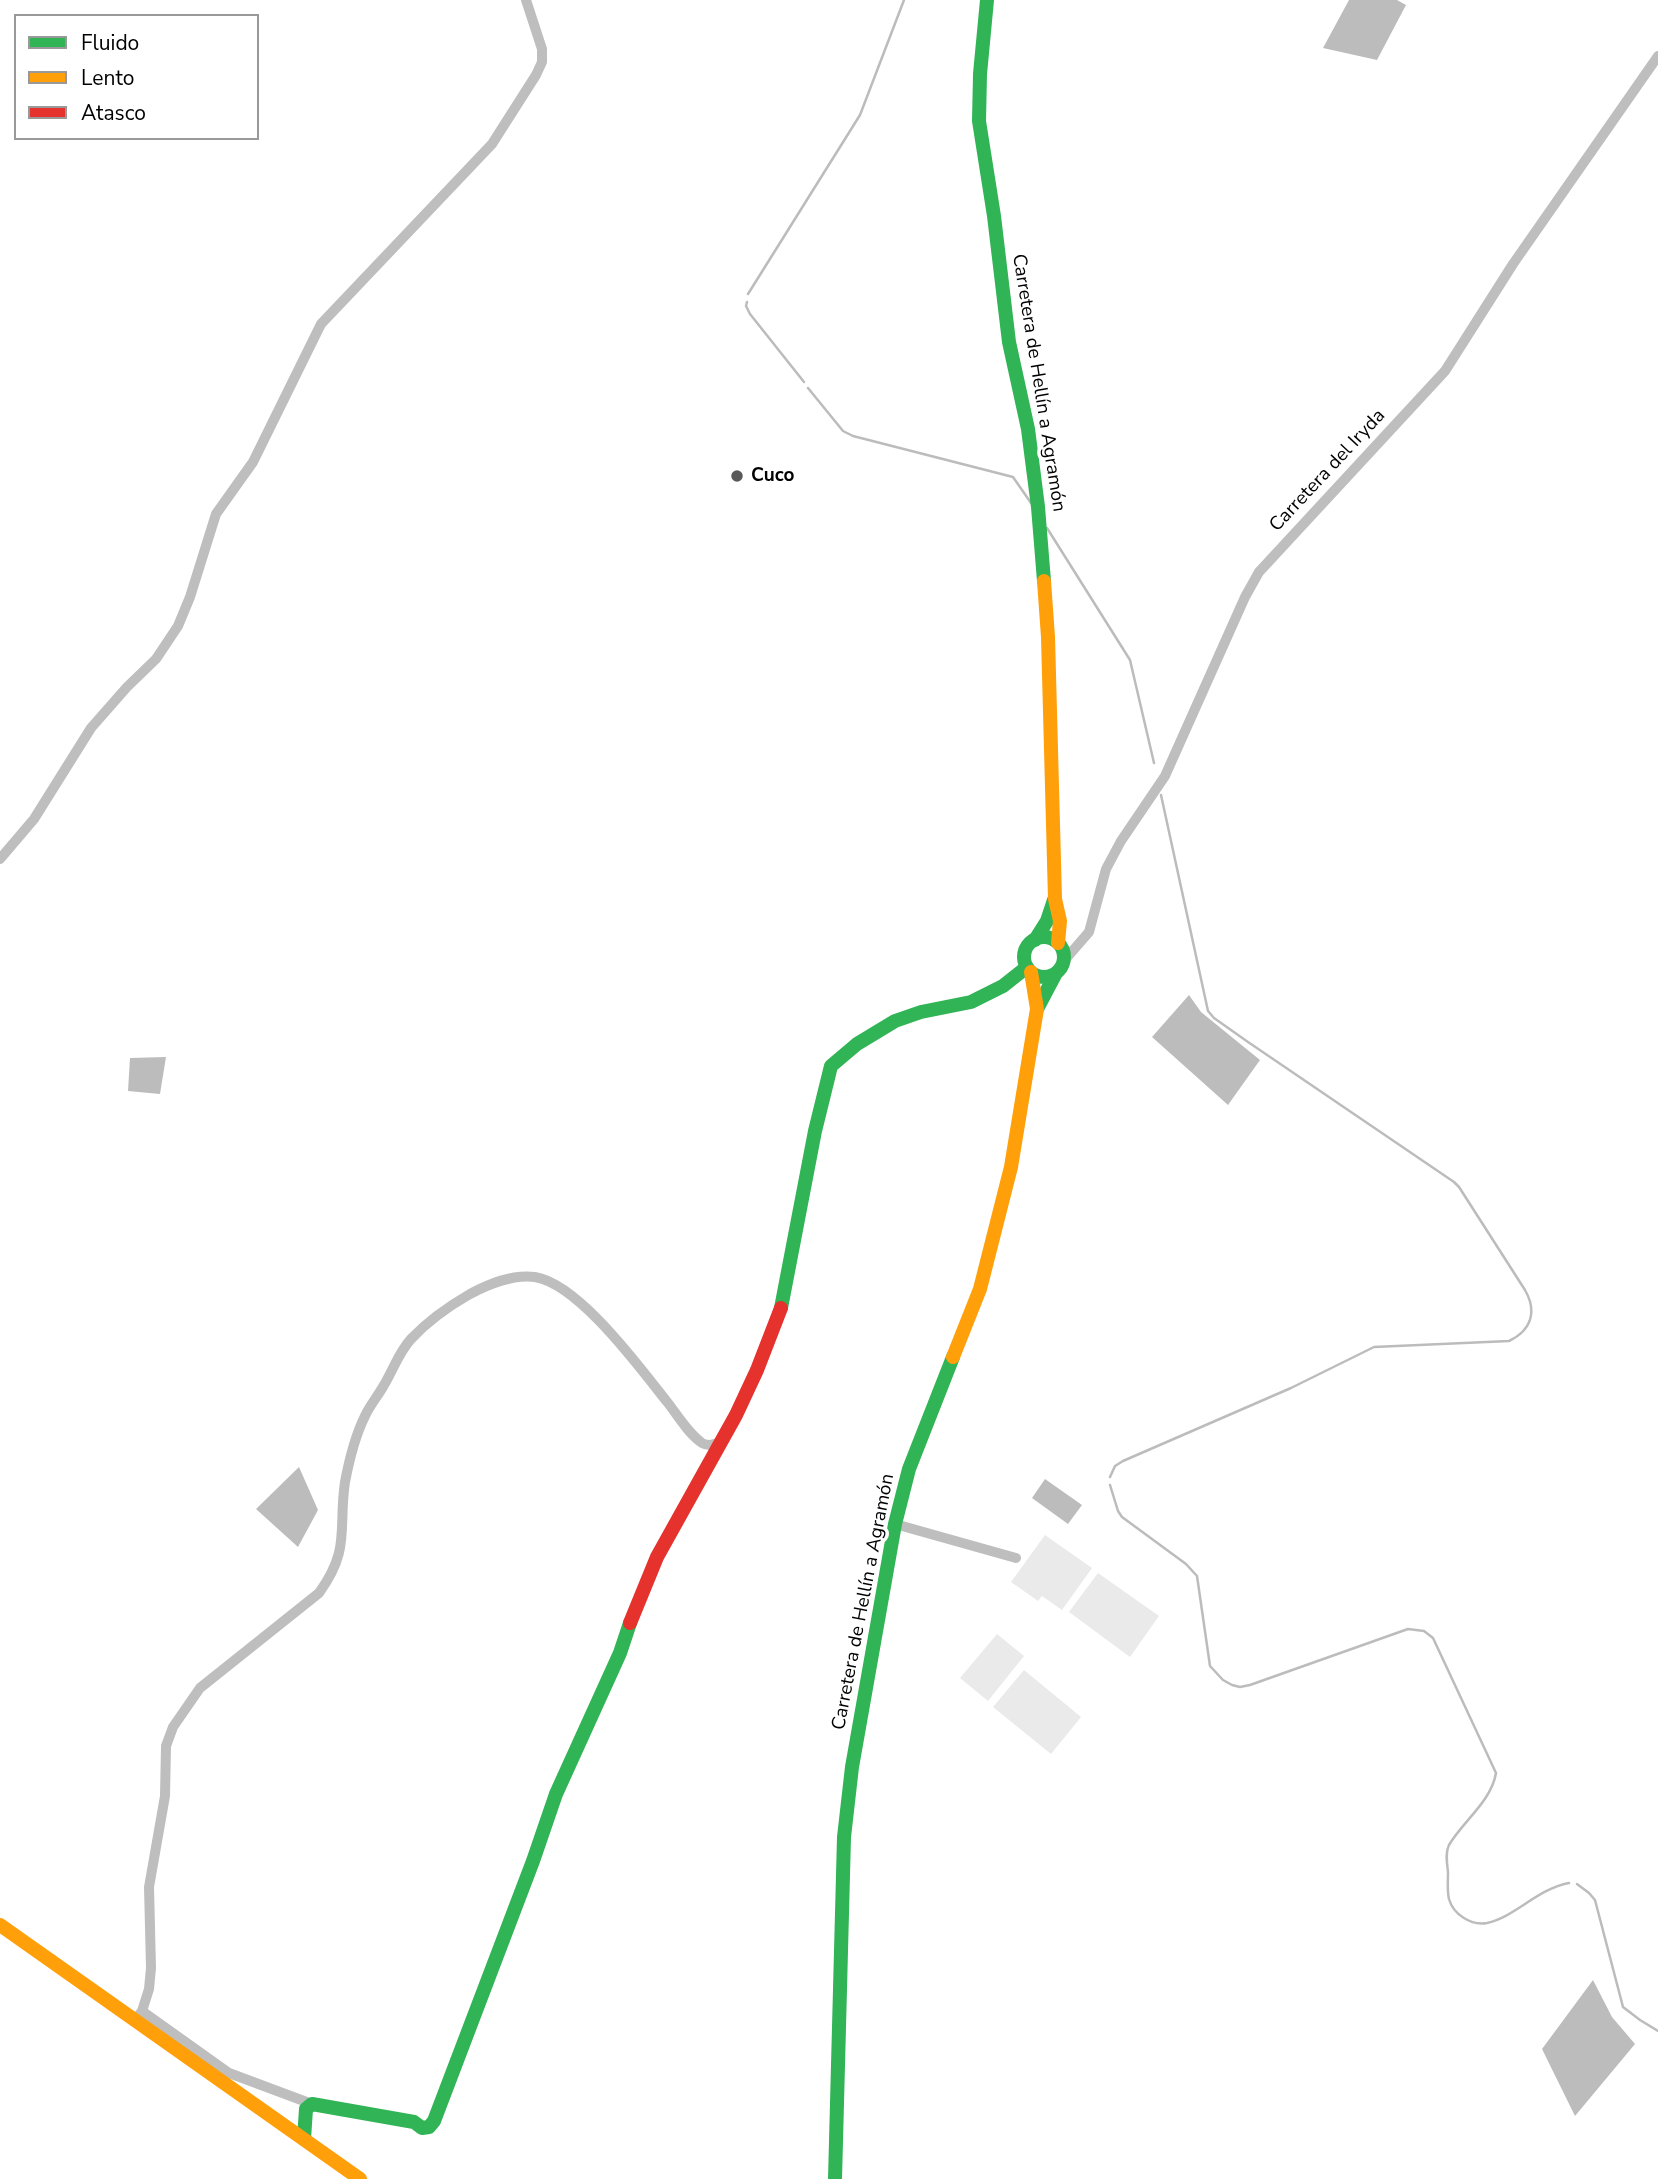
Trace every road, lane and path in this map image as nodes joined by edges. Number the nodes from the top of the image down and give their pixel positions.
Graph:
1 (526, 0) edge
2 (987, 0) edge
3 (1658, 56) edge
4 (0, 859) edge
5 (1055, 899) junction
6 (1035, 940) junction
7 (1081, 942) junction
8 (1060, 945) junction
9 (1060, 968) junction
10 (1029, 969) junction
11 (1037, 1009) junction
12 (724, 1438) junction
13 (895, 1524) junction
14 (1016, 1558) dead end
15 (0, 1926) edge
16 (138, 2016) junction
17 (312, 2104) junction
18 (303, 2139) junction
19 (360, 2179) edge
20 (835, 2179) edge

1 - 4 street
2 - 5 street, Carretera de Hellín a Agramón
3 - 7 street, Carretera del Iryda
5 - 6 street, Carretera de Hellín a Agramón
5 - 8 street, Carretera de Hellín a Agramón
6 - 8 street
6 - 10 street, Carretera de Hellín a Agramón
7 - 8 street
7 - 9 street, Carretera del Iryda
8 - 9 street, Carretera de Hellín a Agramón
9 - 10 street
9 - 11 street, Carretera de Hellín a Agramón
10 - 11 street, Carretera de Hellín a Agramón
10 - 12 street
11 - 13 street, Carretera de Hellín a Agramón
12 - 16 street
12 - 17 street
13 - 14 street
13 - 20 street, Carretera de Hellín a Agramón
15 - 16 street
16 - 17 street
16 - 18 street
17 - 18 street
18 - 19 street

